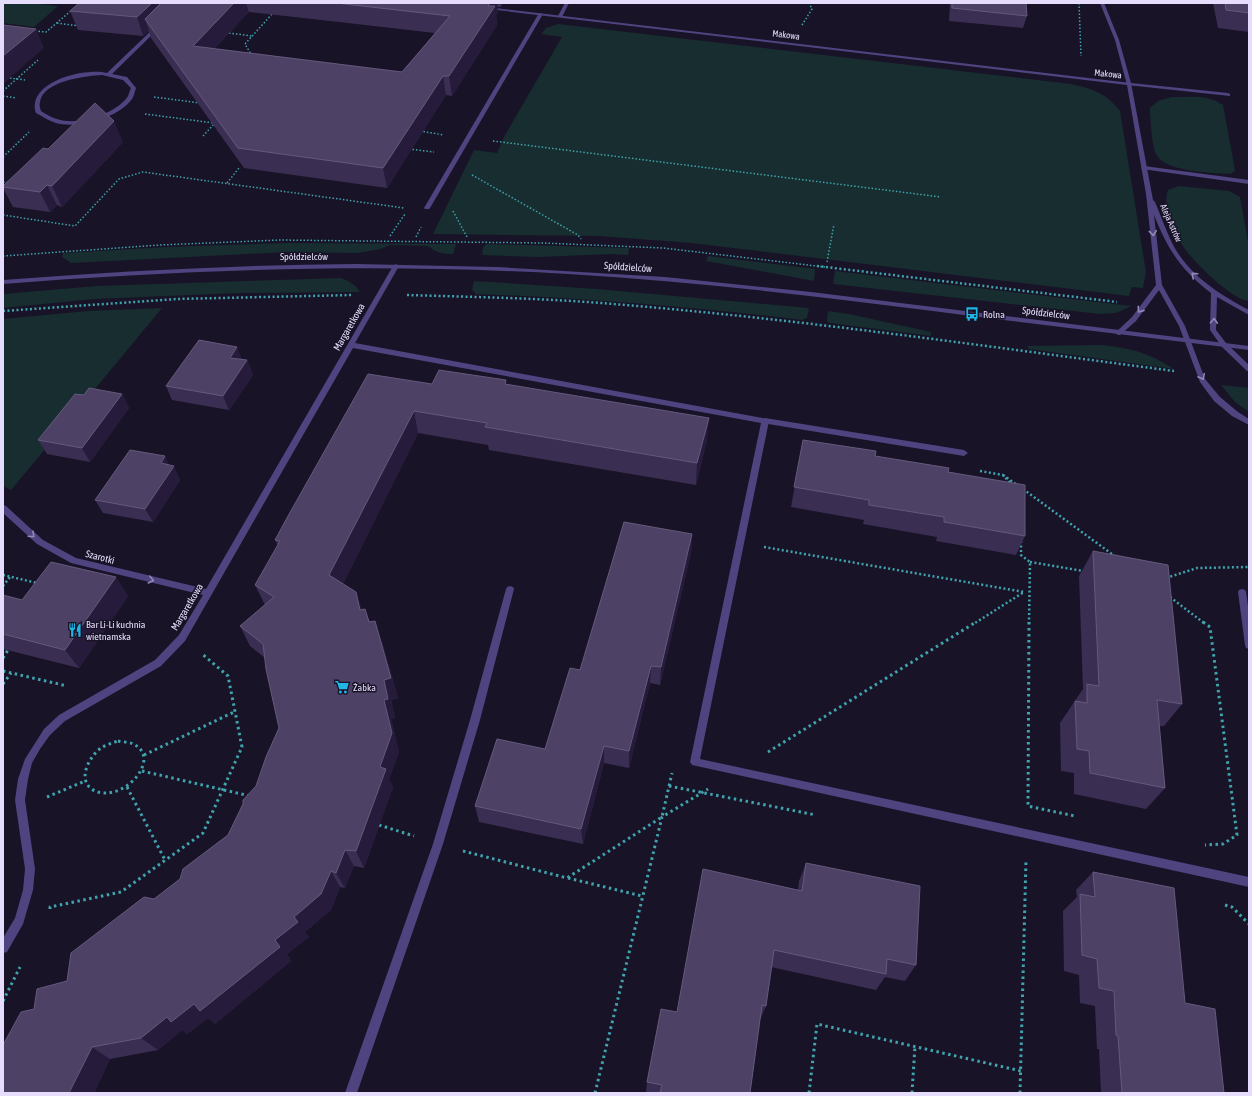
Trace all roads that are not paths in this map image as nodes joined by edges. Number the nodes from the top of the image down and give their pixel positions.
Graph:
1 (567, 3) edge
2 (1102, 3) edge
3 (481, 7) edge
4 (541, 14) junction
5 (560, 16) junction
6 (162, 23) edge
7 (109, 74) junction
8 (1129, 84) junction
9 (1228, 94) dead end
10 (1144, 168) junction
11 (1249, 182) edge
12 (1149, 194) junction
13 (427, 208) dead end
14 (396, 266) junction
15 (3, 282) edge
16 (1159, 285) junction
17 (1214, 292) junction
18 (1249, 313) edge
19 (1118, 333) junction
20 (1187, 341) junction
21 (351, 345) junction
22 (1224, 345) junction
23 (1249, 348) edge
24 (1249, 369) edge
25 (765, 421) junction
26 (1249, 422) edge
27 (964, 453) dead end
28 (3, 508) edge
29 (510, 590) dead end
30 (1242, 592) dead end
31 (209, 593) junction
32 (1249, 645) edge
33 (1249, 882) edge
34 (3, 948) edge
35 (351, 1093) edge

1 - 5 street
2 - 8 street, Aleja Astrów
3 - 4 street, Makowa
4 - 5 street, Makowa
4 - 13 street
5 - 8 street, Makowa
6 - 7 street
7 - 7 street
8 - 9 street, Makowa
8 - 10 street, Aleja Astrów
10 - 11 street
10 - 12 street, Aleja Astrów
12 -> 16 street, Aleja Astrów
17 -> 12 street, Aleja Astrów
14 - 15 street, Spółdzielców
14 - 19 street, Spółdzielców
14 - 21 street, Margaretkowa
16 -> 19 street
16 - 20 street, Aleja Astrów
17 - 18 street, Aleja Astrów
22 -> 17 street
19 - 20 street, Spółdzielców
20 - 22 street, Spółdzielców
20 -> 26 street
21 - 25 street
21 - 31 street, Margaretkowa
22 - 23 street, Spółdzielców
22 - 24 street
25 - 27 street
25 - 33 street
28 -> 31 street, Szarotki
29 - 35 street
30 - 32 street
31 - 34 street, Margaretkowa

